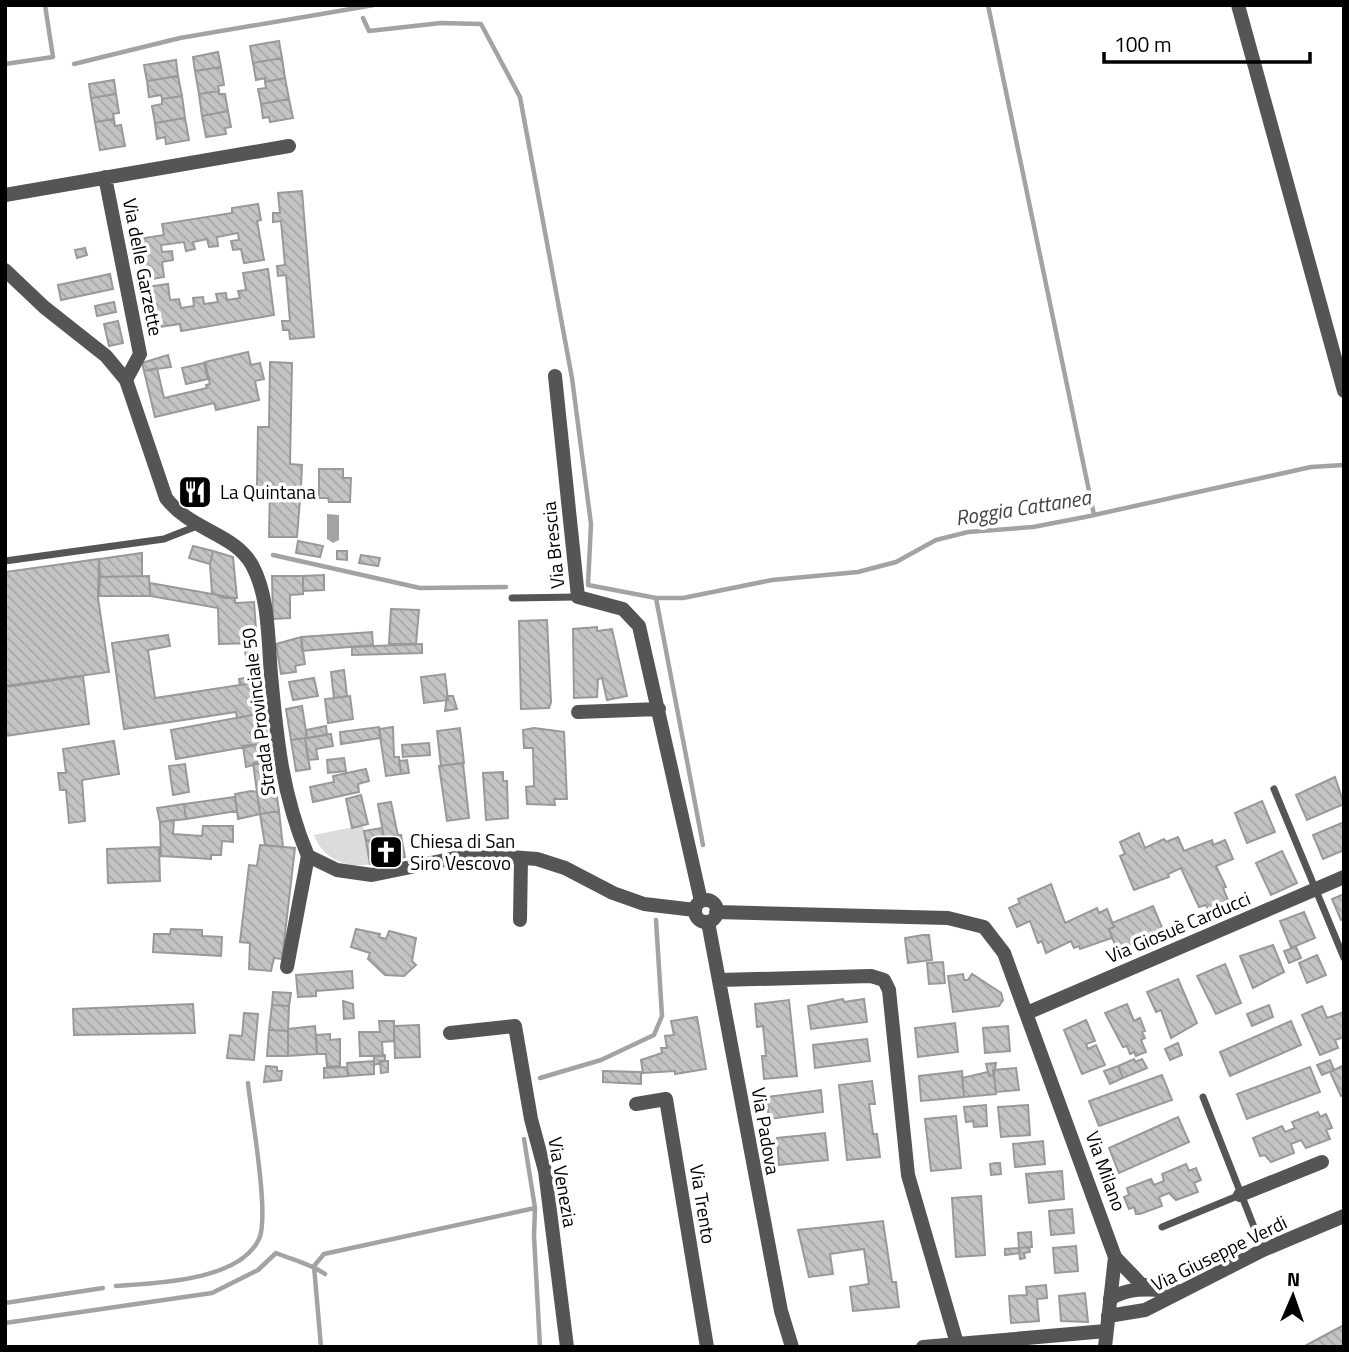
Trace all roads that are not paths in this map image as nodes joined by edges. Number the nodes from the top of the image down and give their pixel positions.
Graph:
1 (1238, 5) edge
2 (289, 146) dead end
3 (105, 177) junction
4 (5, 195) edge
5 (5, 271) edge
6 (555, 376) dead end
7 (126, 380) junction
8 (1344, 391) edge
9 (197, 526) junction
10 (5, 561) edge
11 (512, 597) dead end
12 (578, 597) junction
13 (659, 709) junction
14 (578, 712) dead end
15 (1274, 789) dead end
16 (308, 856) junction
17 (521, 858) junction
18 (1344, 877) edge
19 (1313, 890) junction
20 (698, 905) junction
21 (712, 917) junction
22 (520, 920) dead end
23 (1344, 958) edge
24 (288, 967) dead end
25 (720, 980) junction
26 (1027, 1013) junction
27 (450, 1033) dead end
28 (1203, 1097) dead end
29 (636, 1104) dead end
30 (1322, 1163) dead end
31 (1240, 1195) junction
32 (1344, 1216) edge
33 (1162, 1227) dead end
34 (1264, 1250) junction
35 (1115, 1257) junction
36 (1157, 1289) junction
37 (1185, 1291) junction
38 (1110, 1299) junction
39 (1107, 1323) junction
40 (958, 1344) edge
41 (567, 1347) edge
42 (707, 1347) edge
43 (792, 1347) edge
44 (923, 1347) edge
45 (1105, 1347) edge

1 - 8 street
2 - 3 street, Via delle Garzette
3 - 4 street
3 - 7 street, Via delle Garzette
5 - 7 street
6 - 12 street, Via Brescia
7 - 9 street, Strada Provinciale 50
9 - 10 lane
9 - 16 street, Strada Provinciale 50
11 - 12 lane
12 - 13 street, Via Brescia
13 - 14 street
13 - 20 street, Via Brescia
15 - 19 lane
16 - 17 street
16 - 24 street
17 - 20 street
17 - 22 street
18 - 19 street, Via Giosuè Carducci
19 - 23 lane
19 - 26 street, Via Giosuè Carducci
20 - 21 street
21 - 25 street, Via Padova
21 - 26 street
25 - 40 street
25 - 43 street, Via Padova
26 - 35 street, Via Milano
27 - 41 street, Via Venezia
28 - 31 lane
29 - 42 street, Via Trento
30 - 31 street
31 - 33 lane
31 - 34 lane
32 - 34 street, Via Giuseppe Verdi
34 - 37 street, Via Giuseppe Verdi
35 - 36 street
35 - 38 street, Via Milano
36 - 37 street
36 - 38 street
37 - 39 street, Via Giuseppe Verdi
38 - 39 street, Via Milano
39 - 40 street
39 - 45 street, Via Milano
40 - 44 street

